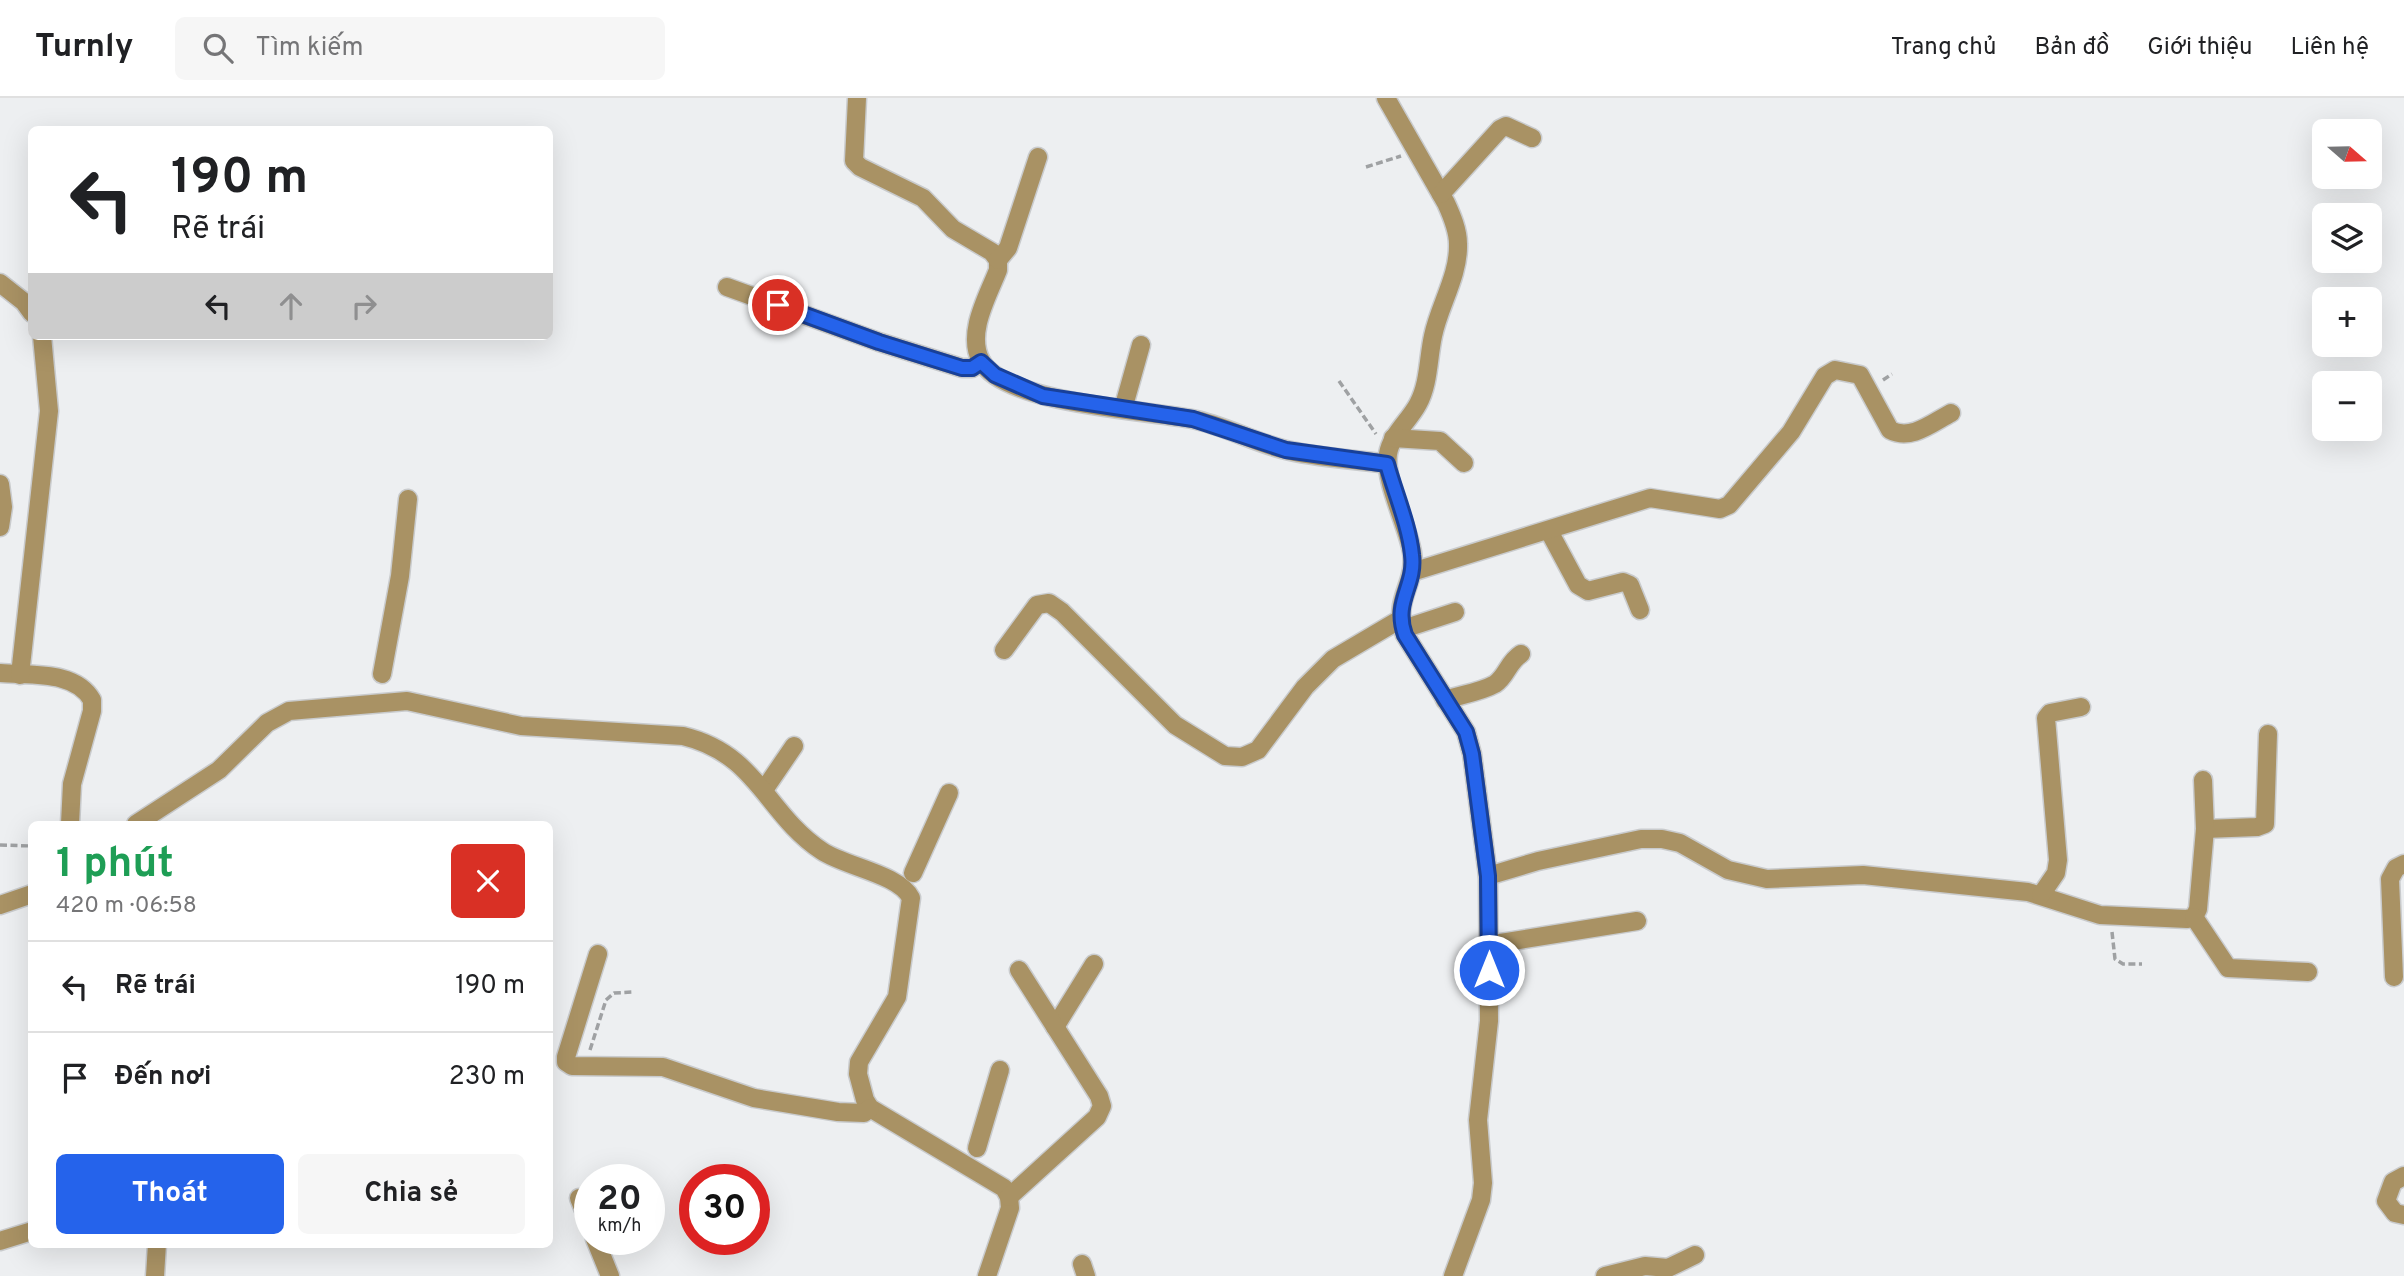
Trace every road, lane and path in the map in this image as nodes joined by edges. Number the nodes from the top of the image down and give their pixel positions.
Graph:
1 (858, 98) edge
2 (1386, 98) edge
3 (1532, 138) dead end
4 (1416, 151) junction
5 (1038, 157) dead end
6 (1366, 167) dead end
7 (1441, 194) junction
8 (998, 260) junction
9 (0, 283) edge
10 (727, 287) dead end
11 (28, 308) edge
12 (42, 340) edge
13 (1141, 345) dead end
14 (981, 362) junction
15 (1339, 381) dead end
16 (1123, 409) junction
17 (1951, 412) dead end
18 (1390, 451) junction
19 (1464, 463) dead end
20 (0, 484) edge
21 (408, 499) dead end
22 (0, 527) edge
23 (1549, 531) junction
24 (1412, 572) junction
25 (1640, 610) dead end
26 (1455, 612) dead end
27 (1401, 624) junction
28 (1004, 650) dead end
29 (1521, 654) dead end
30 (0, 673) edge
31 (20, 675) junction
32 (380, 688) junction
33 (1445, 700) junction
34 (2081, 707) dead end
35 (2268, 734) dead end
36 (794, 746) dead end
37 (2203, 780) dead end
38 (764, 790) junction
39 (948, 793) dead end
40 (70, 821) edge
41 (141, 821) edge
42 (2205, 829) junction
43 (0, 845) edge
44 (28, 846) edge
45 (2404, 864) edge
46 (1488, 876) junction
47 (910, 881) junction
48 (28, 895) edge
49 (2041, 895) junction
50 (0, 905) edge
51 (2110, 916) junction
52 (2194, 917) junction
53 (1637, 921) dead end
54 (1489, 945) junction
55 (598, 954) dead end
56 (1094, 964) dead end
57 (2141, 964) dead end
58 (1018, 970) dead end
59 (2308, 972) dead end
60 (2394, 976) dead end
61 (633, 992) dead end
62 (1055, 1027) junction
63 (585, 1066) junction
64 (1000, 1070) dead end
65 (870, 1108) junction
66 (974, 1158) junction
67 (2404, 1176) edge
68 (1009, 1197) junction
69 (2404, 1215) edge
70 (28, 1232) edge
71 (0, 1241) edge
72 (156, 1248) edge
73 (601, 1255) edge
74 (1695, 1255) dead end
75 (155, 1276) edge
76 (610, 1276) edge
77 (987, 1276) edge
78 (1453, 1276) edge
79 (1605, 1276) edge

1 - 8 street
2 - 4 street
3 - 7 street
4 - 6 path
4 - 7 street
5 - 8 street
7 - 18 street
8 - 14 street
9 - 11 street
10 - 14 street
12 - 31 street
13 - 16 street
14 - 16 street
15 - 18 path
16 - 18 street
17 - 23 street
18 - 19 street
18 - 24 street
20 - 22 street
21 - 32 street
23 - 24 street
23 - 25 street
24 - 27 street
26 - 27 street
27 - 28 street
27 - 33 street
29 - 33 street
30 - 31 street
31 - 40 street
32 - 38 street
32 - 41 street
33 - 46 street
34 - 49 street
35 - 42 street
36 - 38 street
37 - 42 street
38 - 47 street
39 - 47 street
42 - 52 street
43 - 44 path
45 - 60 street
46 - 49 street
46 - 54 street
47 - 65 street
48 - 50 street
49 - 51 street
51 - 52 street
51 - 57 path
52 - 59 street
53 - 54 street
54 - 78 street
55 - 63 street
56 - 62 street
58 - 62 street
61 - 63 path
62 - 68 street
63 - 65 street
64 - 66 street
65 - 66 street
66 - 68 street
67 - 69 street
68 - 77 street
70 - 71 street
72 - 75 street
73 - 76 street
74 - 79 street

